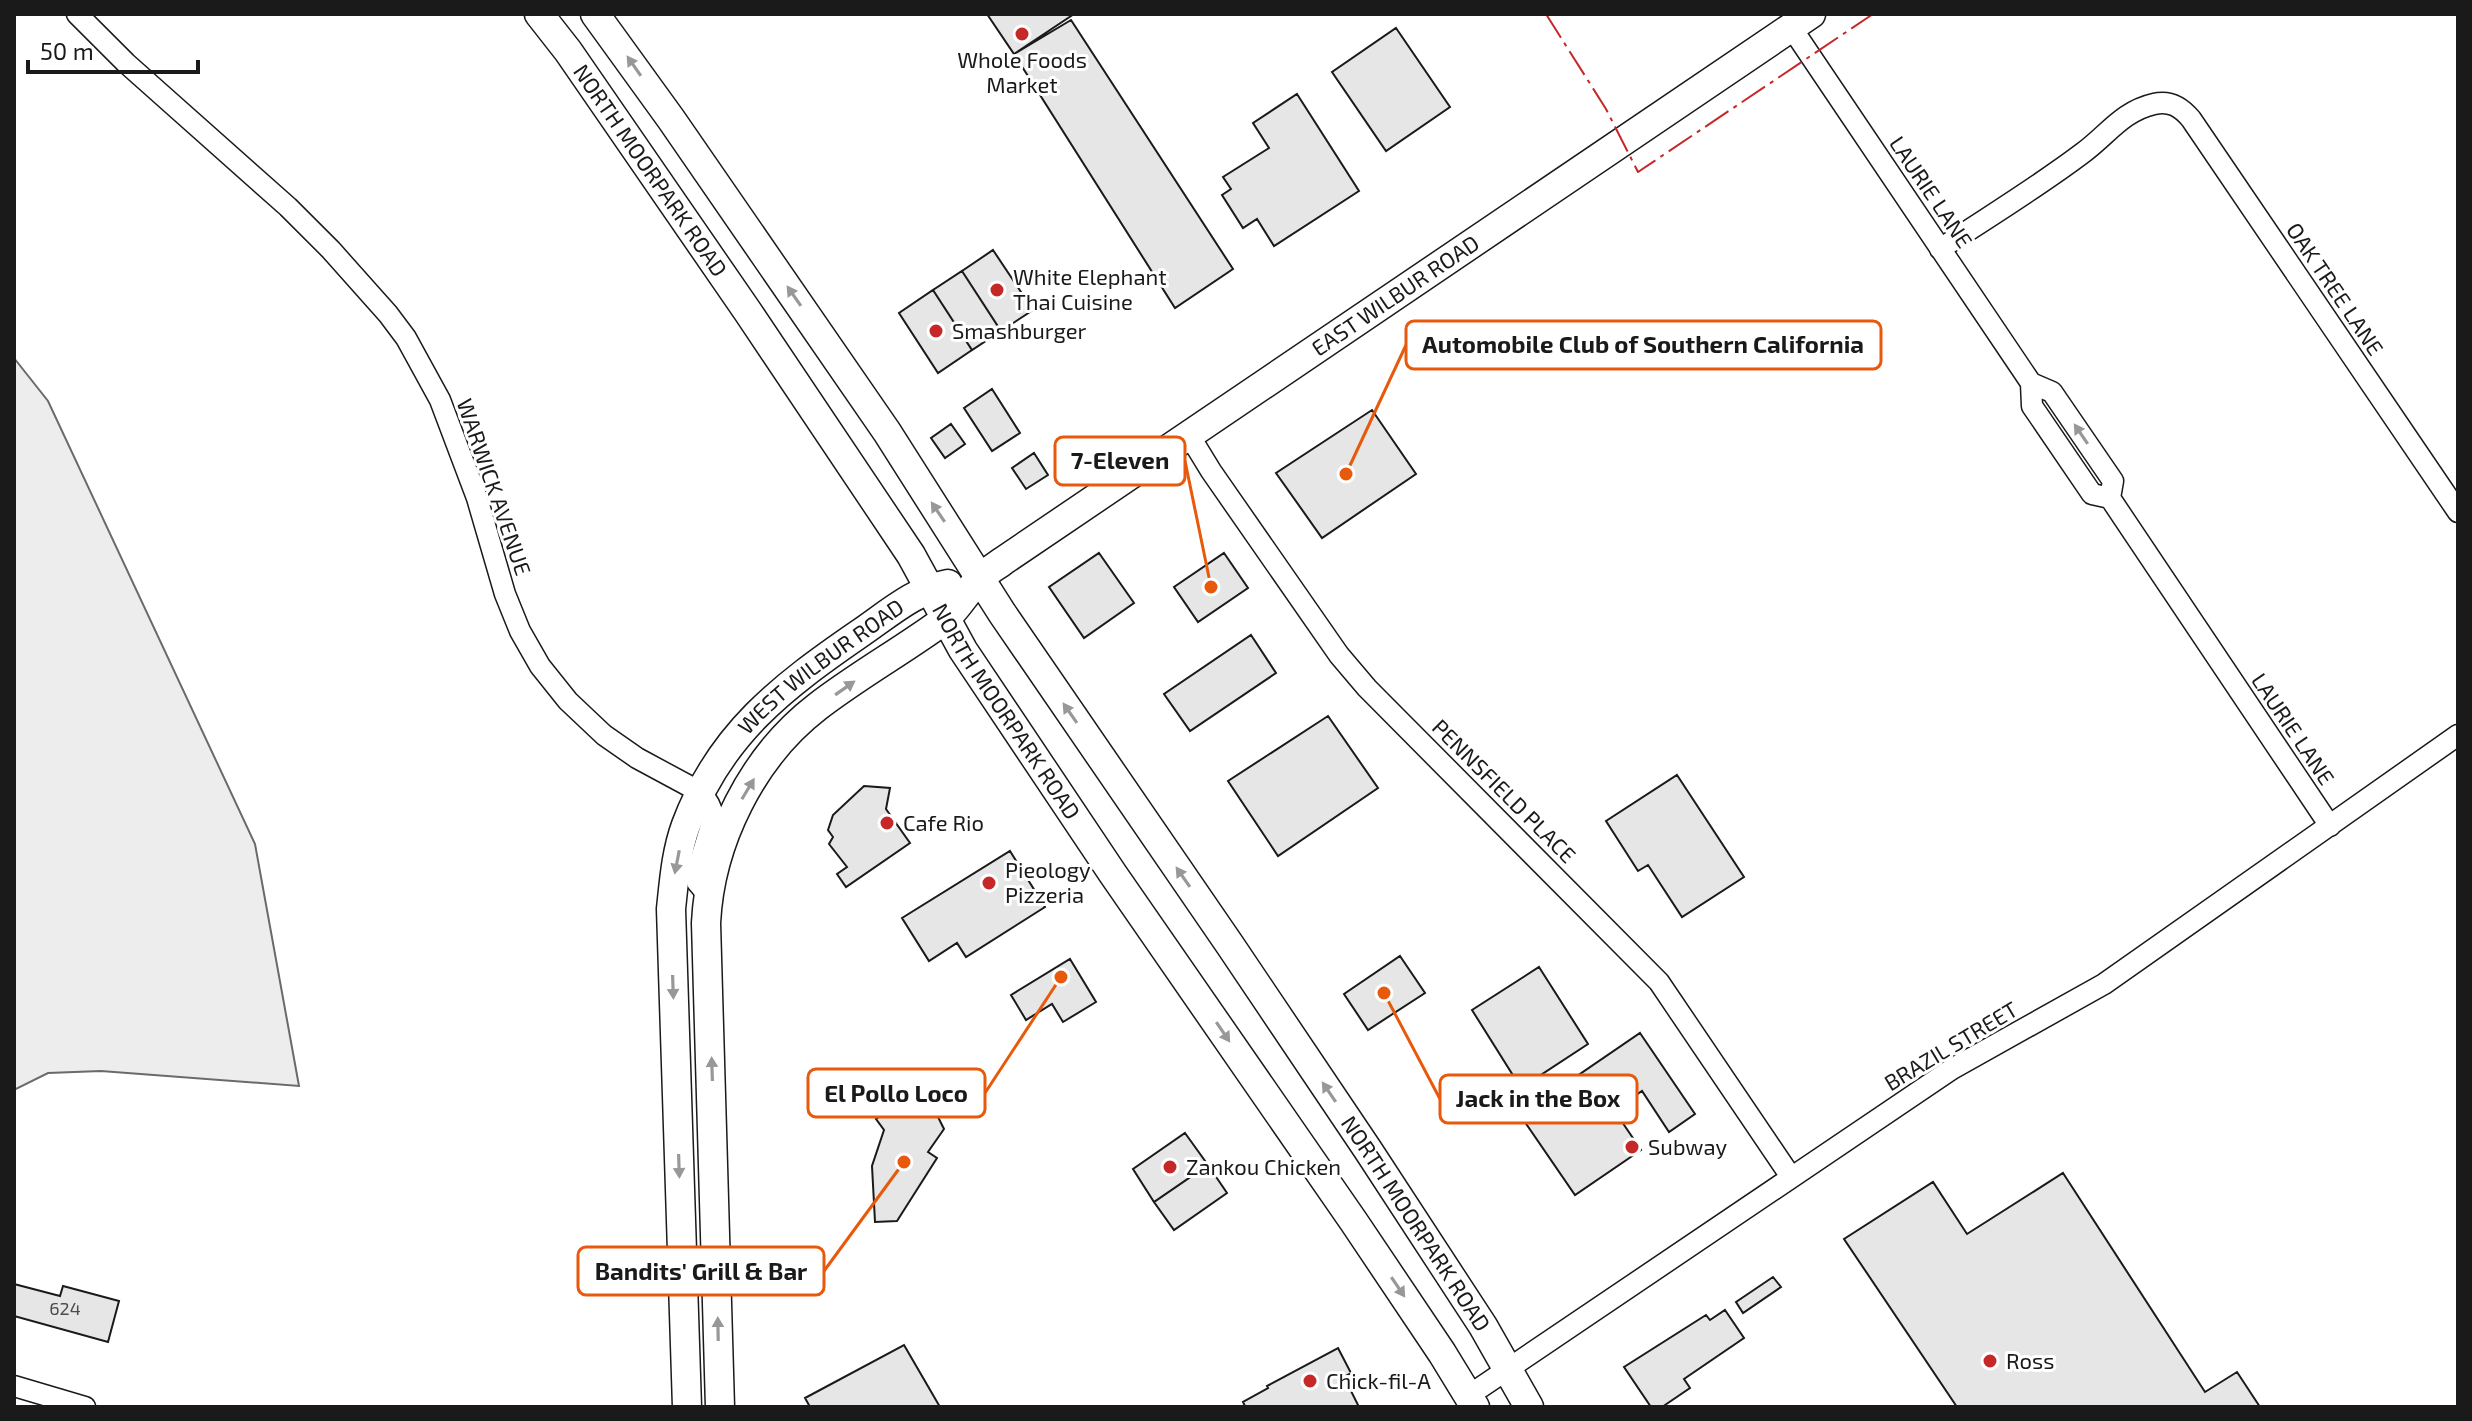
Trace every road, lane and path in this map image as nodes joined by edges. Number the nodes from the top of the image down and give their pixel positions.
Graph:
1 (77, 14) edge
2 (539, 14) edge
3 (595, 14) edge
4 (1801, 21) edge
5 (1940, 249) junction
6 (1189, 435) junction
7 (2458, 512) edge
8 (980, 578) junction
9 (930, 587) junction
10 (946, 618) junction
11 (2458, 735) edge
12 (702, 793) junction
13 (2330, 826) junction
14 (708, 895) junction
15 (1791, 1177) junction
16 (1508, 1370) junction
17 (14, 1386) edge
18 (1472, 1401) edge
19 (85, 1407) edge
20 (687, 1407) edge
21 (720, 1407) edge
22 (1529, 1407) edge

1 - 12 street, WARWICK AVENUE
2 - 9 main road, NORTH MOORPARK ROAD
8 -> 3 main road, NORTH MOORPARK ROAD
4 - 5 street, LAURIE LANE
4 - 6 main road, EAST WILBUR ROAD
5 - 7 street, OAK TREE LANE
5 - 13 street, LAURIE LANE
6 - 8 main road, EAST WILBUR ROAD
6 - 15 street, PENNSFIELD PLACE
8 - 9 main road, WEST WILBUR ROAD
8 - 10 main road, WEST WILBUR ROAD
16 -> 8 main road, NORTH MOORPARK ROAD
9 - 10 main road, NORTH MOORPARK ROAD
9 - 12 main road, WEST WILBUR ROAD
14 -> 10 main road, WEST WILBUR ROAD
10 -> 18 main road, NORTH MOORPARK ROAD
11 - 13 street, BRAZIL STREET
12 - 14 street
12 -> 20 main road, WEST WILBUR ROAD
13 - 15 street, BRAZIL STREET
21 -> 14 main road, WEST WILBUR ROAD
15 - 16 street, BRAZIL STREET
16 - 18 street, BRAZIL STREET
16 - 22 main road, NORTH MOORPARK ROAD
17 - 19 street

